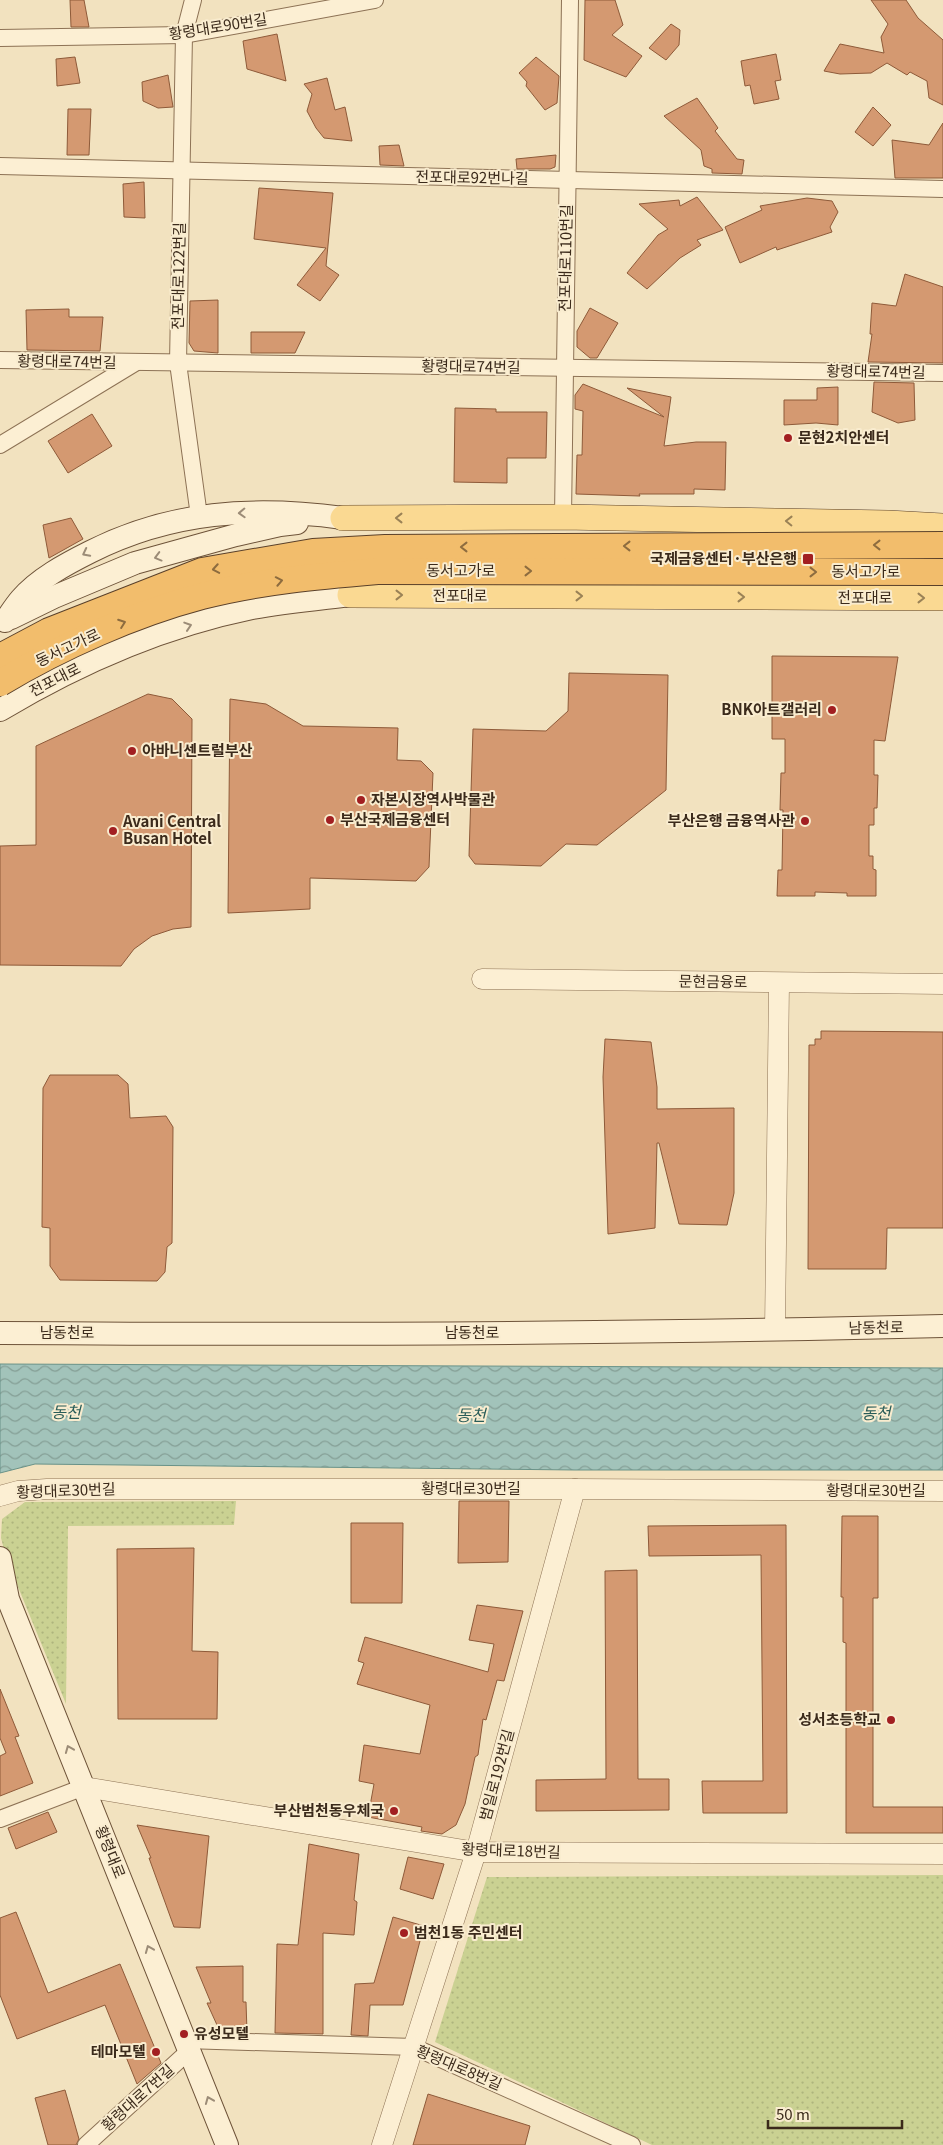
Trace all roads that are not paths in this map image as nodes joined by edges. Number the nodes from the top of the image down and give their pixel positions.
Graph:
1 (193, 0) edge
2 (375, 0) edge
3 (570, 0) edge
4 (184, 35) junction
5 (0, 38) edge
6 (0, 166) edge
7 (180, 171) junction
8 (567, 180) junction
9 (943, 189) edge
10 (0, 360) edge
11 (135, 363) junction
12 (178, 363) junction
13 (565, 368) junction
14 (943, 373) edge
15 (0, 445) edge
16 (198, 516) junction
17 (563, 517) junction
18 (343, 518) junction
19 (888, 523) junction
20 (943, 526) edge
21 (943, 545) edge
22 (943, 572) edge
23 (350, 595) joint
24 (870, 598) junction
25 (943, 598) edge
26 (3, 622) edge
27 (0, 657) edge
28 (0, 683) edge
29 (0, 710) edge
30 (482, 979) dead end
31 (779, 983) junction
32 (943, 984) edge
33 (943, 1326) edge
34 (776, 1330) junction
35 (0, 1333) edge
36 (575, 1489) junction
37 (943, 1491) edge
38 (0, 1496) edge
39 (0, 1558) edge
40 (3, 1596) edge
41 (84, 1787) junction
42 (0, 1819) edge
43 (476, 1852) junction
44 (943, 1854) edge
45 (187, 2046) junction
46 (414, 2047) junction
47 (86, 2145) edge
48 (227, 2145) edge
49 (382, 2145) edge
50 (632, 2145) edge

1 - 4 street, 전포대로122번길
2 - 4 street, 황령대로90번길
3 - 8 street, 전포대로110번길
4 - 5 street, 황령대로90번길
4 - 7 street, 전포대로122번길
6 - 7 street, 전포대로92번나길
7 - 8 street, 전포대로92번나길
7 - 12 street, 전포대로122번길
8 - 9 street, 전포대로92번나길
8 - 13 street, 전포대로110번길
10 - 11 street, 황령대로74번길
11 - 12 street, 황령대로74번길
11 - 15 street
12 - 13 street, 황령대로74번길
12 - 16 street, 전포대로122번길
13 - 14 street, 황령대로74번길
13 - 17 street, 전포대로110번길
18 -> 16 main road
16 -> 26 main road
17 -> 18 main road
19 -> 17 main road
18 -> 26 main road
19 - 20 main road
19 - 24 main road
21 -> 27 highway, 동서고가로, bridge
28 -> 22 highway, 동서고가로, bridge
23 -> 24 main road, 전포대로
29 -> 23 main road, 전포대로
24 -> 25 main road, 전포대로
30 - 31 street, 문현금융로
31 - 32 street, 문현금융로
31 - 34 street
33 - 34 main road, 남동천로
34 - 35 main road, 남동천로
36 - 37 street, 황령대로30번길
36 - 38 street, 황령대로30번길
36 - 43 street, 범일로192번길
39 - 40 main road, 황령대로
41 -> 40 main road, 황령대로
41 - 42 street
41 - 43 street, 황령대로18번길
45 -> 41 main road, 황령대로
43 - 44 street, 황령대로18번길
43 - 46 street, 범일로192번길
45 - 46 street, 황령대로8번길
45 - 47 street, 황령대로7번길
48 -> 45 main road, 황령대로
46 - 49 street, 범일로192번길
46 - 50 street, 황령대로8번길

